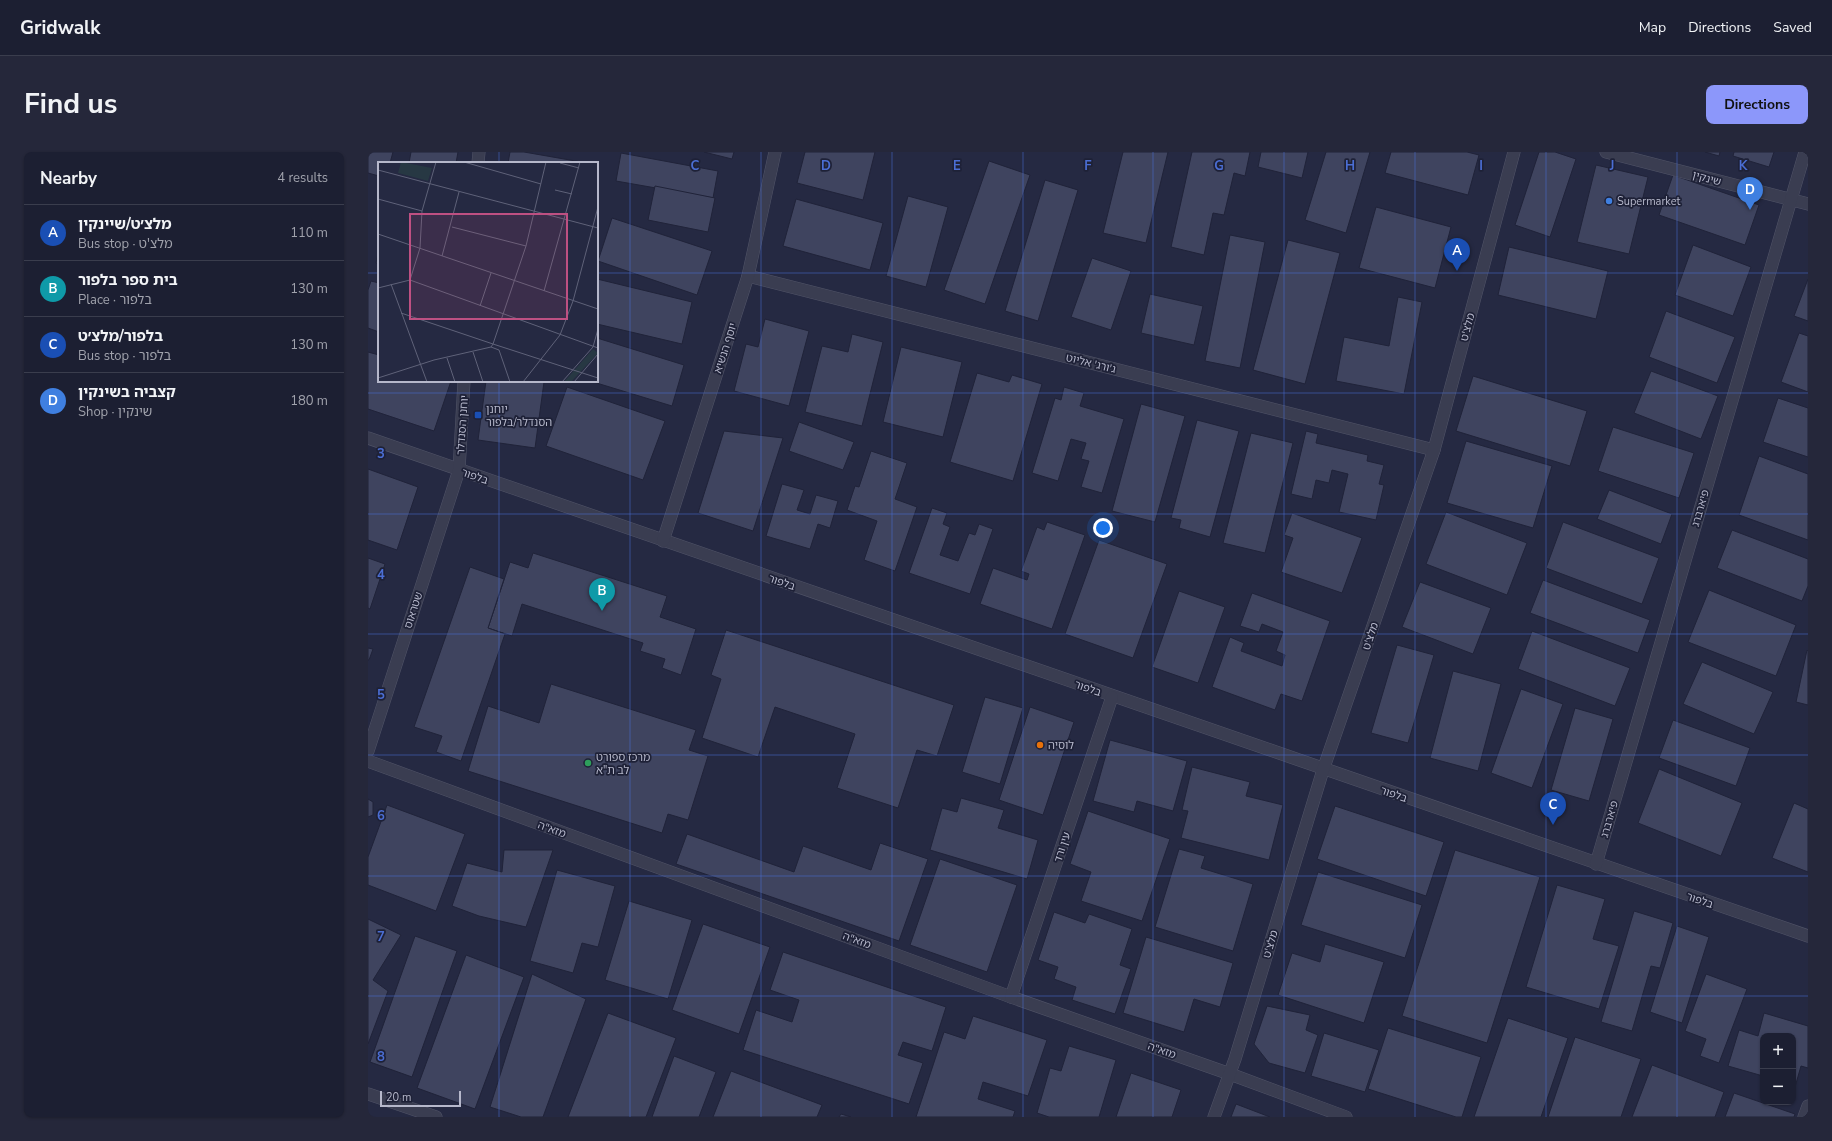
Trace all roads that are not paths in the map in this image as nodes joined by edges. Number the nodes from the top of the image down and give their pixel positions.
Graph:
1 (776, 152) edge
2 (1514, 152) edge
3 (1606, 152) edge
4 (1804, 152) edge
5 (1791, 200) junction
6 (1808, 204) edge
7 (748, 276) junction
8 (464, 382) edge
9 (368, 438) edge
10 (1434, 450) junction
11 (458, 470) junction
12 (663, 541) junction
13 (1112, 697) junction
14 (368, 751) edge
15 (368, 762) edge
16 (1323, 770) junction
17 (1596, 864) junction
18 (1808, 936) edge
19 (1011, 997) junction
20 (1230, 1074) junction
21 (368, 1094) edge
22 (1808, 1106) edge
23 (436, 1117) edge
24 (1214, 1117) edge
25 (1346, 1117) edge
26 (1804, 1117) edge

1 - 7 street, יוסף הנשיא
2 - 10 street, מלצ'ט
3 - 5 street, שינקין
4 - 5 street, פיארברג
5 - 6 street, שינקין
5 - 17 street, פיארברג
7 - 10 street, ג'ורג' אליוט
7 - 12 street, יוסף הנשיא
8 - 11 street, יוחנן הסנדלר
9 - 11 street, בלפור
10 - 16 street, מלצ'ט
11 - 12 street, בלפור
11 - 14 street, שטראוס
12 - 13 street, בלפור
13 - 16 street, בלפור
13 - 19 street, עין ורד
15 - 19 street, מזא"ה
16 - 17 street, בלפור
16 - 20 street, מלצ'ט
17 - 18 street, בלפור
19 - 20 street, מזא"ה
20 - 24 street, מלצ'ט
20 - 25 street, מזא"ה
21 - 23 street
22 - 26 street

